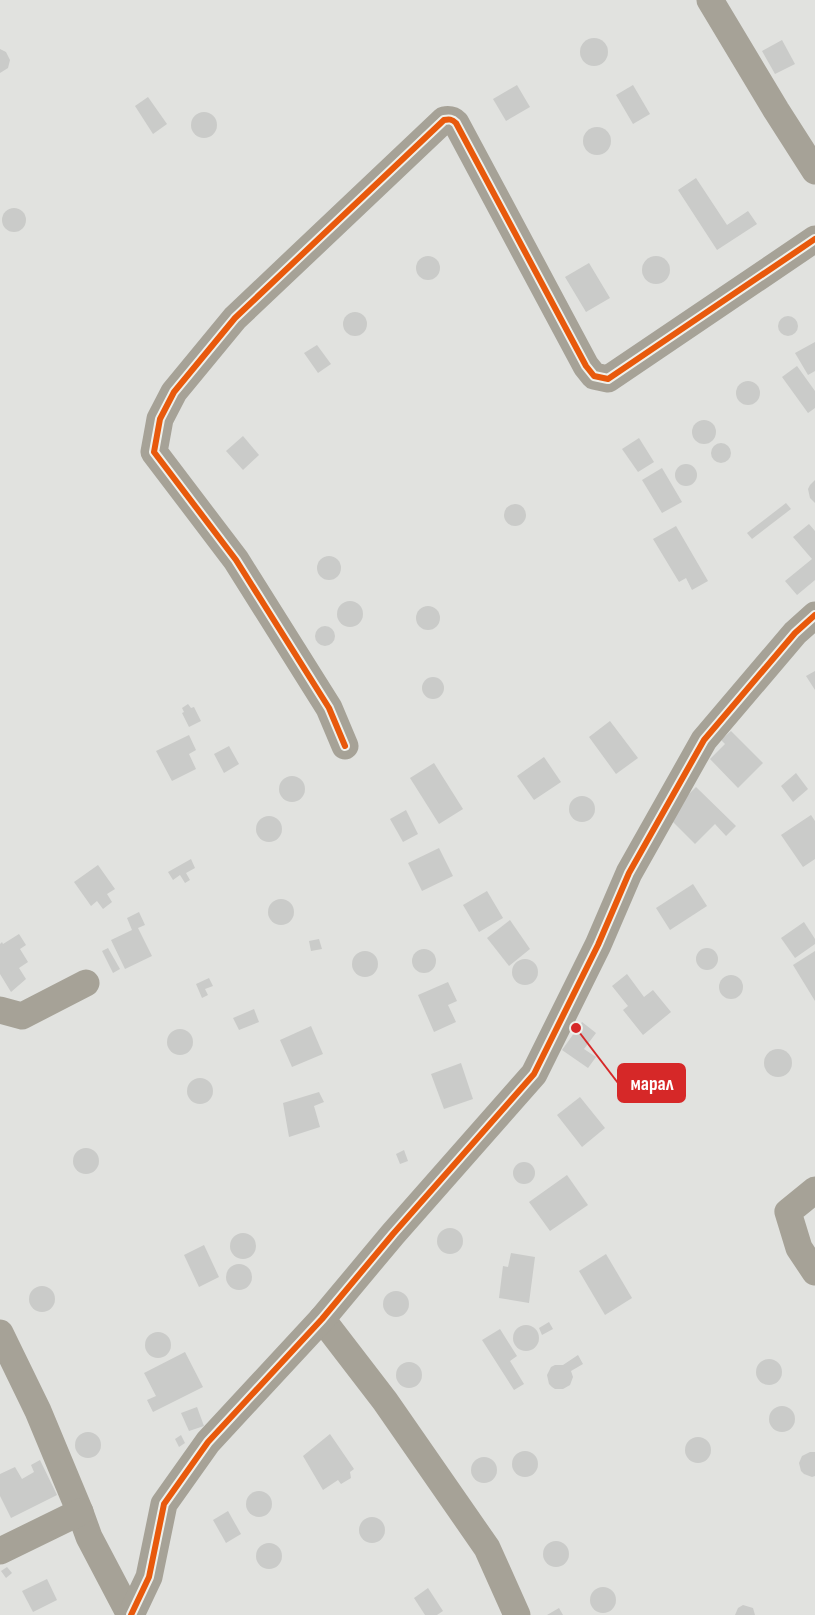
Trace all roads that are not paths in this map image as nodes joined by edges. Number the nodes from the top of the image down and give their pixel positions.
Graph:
1 (710, 0) edge
2 (815, 171) edge
3 (815, 238) edge
4 (815, 615) edge
5 (345, 746) dead end
6 (86, 983) dead end
7 (0, 1010) edge
8 (815, 1190) edge
9 (815, 1272) edge
10 (322, 1319) junction
11 (0, 1333) edge
12 (80, 1512) junction
13 (0, 1551) edge
14 (130, 1615) edge
15 (517, 1615) edge

1 - 2 street
3 - 5 street
4 - 10 street
6 - 7 street
8 - 9 street
10 - 14 street
10 - 15 street
11 - 12 street
12 - 13 street
12 - 14 street

